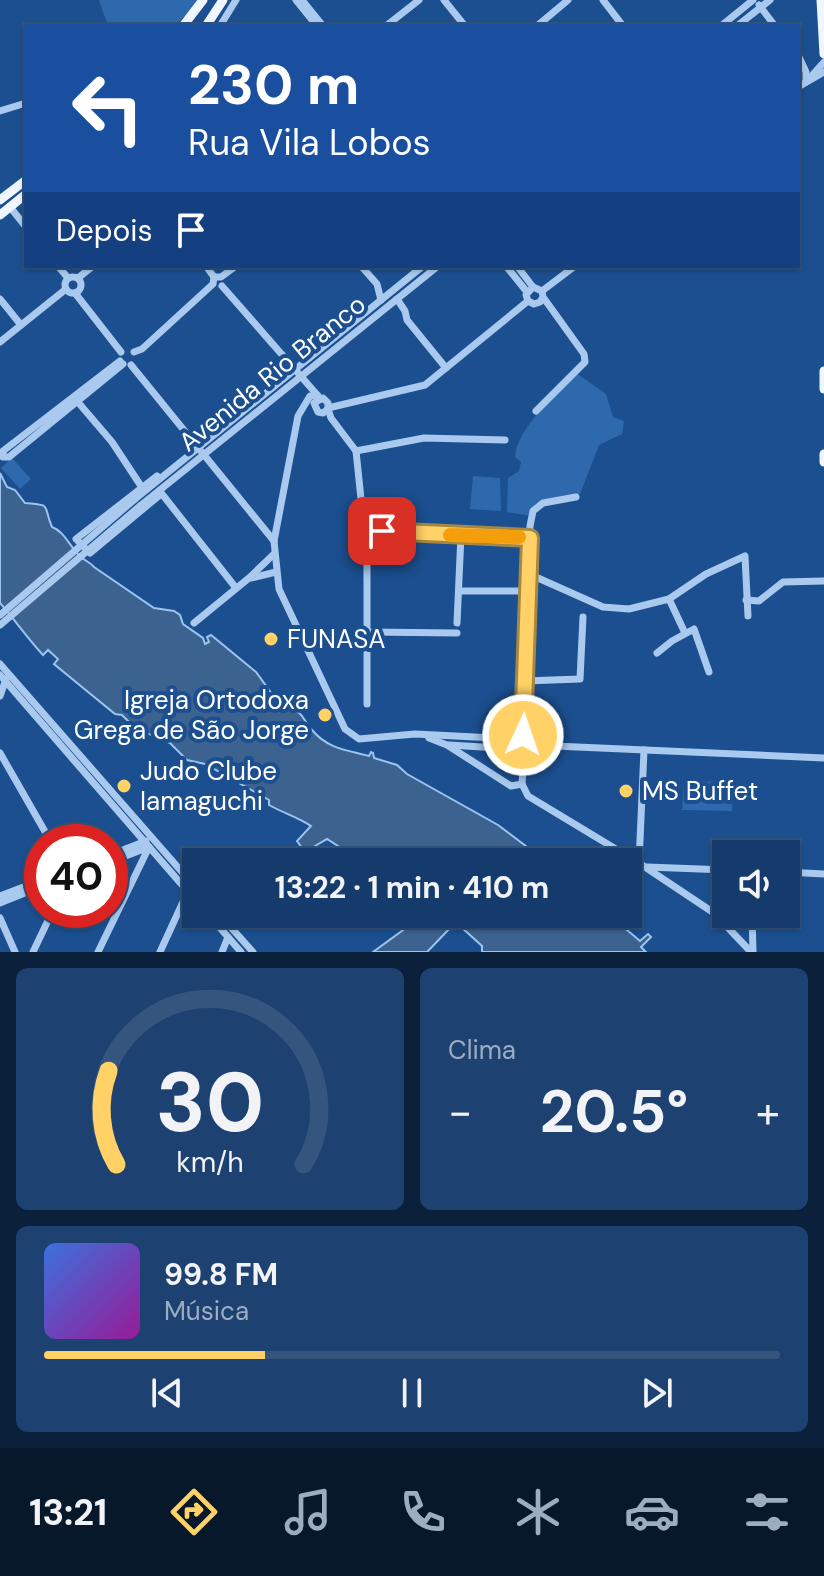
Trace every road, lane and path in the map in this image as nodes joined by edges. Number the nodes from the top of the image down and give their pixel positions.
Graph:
1 (223, 0) edge
2 (236, 0) edge
3 (299, 0) edge
4 (419, 0) edge
5 (444, 0) edge
6 (568, 0) edge
7 (603, 0) edge
8 (770, 0) edge
9 (821, 0) edge
10 (203, 1) edge
11 (756, 2) edge
12 (185, 24) edge
13 (192, 24) edge
14 (207, 24) edge
15 (221, 24) edge
16 (316, 24) edge
17 (321, 24) edge
18 (389, 24) edge
19 (463, 24) edge
20 (539, 24) edge
21 (621, 24) edge
22 (724, 24) edge
23 (739, 24) edge
24 (773, 24) edge
25 (824, 54) edge
26 (800, 57) edge
27 (800, 58) edge
28 (824, 62) edge
29 (820, 70) edge
30 (806, 81) junction
31 (800, 86) edge
32 (24, 104) edge
33 (0, 111) edge
34 (23, 182) edge
35 (24, 196) edge
36 (0, 200) edge
37 (10, 207) junction
38 (0, 215) edge
39 (24, 224) edge
40 (60, 268) edge
41 (90, 268) edge
42 (208, 268) edge
43 (234, 268) edge
44 (363, 268) edge
45 (421, 268) edge
46 (435, 268) edge
47 (508, 268) edge
48 (518, 268) edge
49 (573, 268) edge
50 (73, 278) junction
51 (218, 281) junction
52 (377, 284) junction
53 (66, 289) junction
54 (530, 290) junction
55 (75, 293) junction
56 (395, 295) junction
57 (541, 297) junction
58 (0, 299) edge
59 (381, 300) junction
60 (528, 301) junction
61 (21, 325) junction
62 (0, 342) edge
63 (134, 352) junction
64 (124, 360) junction
65 (446, 368) junction
66 (824, 371) edge
67 (298, 374) junction
68 (824, 389) edge
69 (307, 400) junction
70 (77, 401) junction
71 (325, 405) junction
72 (536, 411) dead end
73 (298, 416) junction
74 (331, 418) junction
75 (505, 440) dead end
76 (201, 450) junction
77 (356, 451) junction
78 (824, 454) edge
79 (824, 462) edge
80 (166, 473) junction
81 (168, 482) junction
82 (141, 486) junction
83 (162, 494) junction
84 (576, 497) dead end
85 (138, 502) junction
86 (367, 531) junction
87 (461, 535) junction
88 (530, 538) junction
89 (272, 539) junction
90 (274, 553) junction
91 (276, 572) junction
92 (529, 574) junction
93 (249, 578) junction
94 (824, 581) edge
95 (236, 588) junction
96 (563, 589) junction
97 (459, 591) junction
98 (528, 591) junction
99 (669, 599) junction
100 (565, 600) dead end
101 (746, 600) junction
102 (0, 615) edge
103 (748, 616) dead end
104 (583, 617) dead end
105 (194, 623) dead end
106 (457, 623) dead end
107 (0, 625) edge
108 (368, 632) junction
109 (457, 633) dead end
110 (685, 633) junction
111 (657, 653) dead end
112 (0, 664) edge
113 (709, 672) dead end
114 (5, 677) edge
115 (525, 681) junction
116 (0, 696) edge
117 (367, 704) dead end
118 (415, 734) junction
119 (519, 737) junction
120 (447, 745) junction
121 (532, 745) junction
122 (515, 749) junction
123 (644, 750) junction
124 (0, 753) edge
125 (524, 753) junction
126 (824, 758) edge
127 (522, 784) junction
128 (41, 824) edge
129 (150, 843) junction
130 (614, 848) edge
131 (128, 850) edge
132 (135, 853) junction
133 (128, 856) edge
134 (143, 860) junction
135 (642, 865) junction
136 (712, 869) edge
137 (800, 873) edge
138 (824, 874) edge
139 (182, 879) edge
140 (24, 887) edge
141 (24, 894) edge
142 (0, 896) edge
143 (0, 905) edge
144 (182, 909) edge
145 (0, 918) edge
146 (44, 928) edge
147 (223, 928) edge
148 (227, 928) edge
149 (752, 928) edge
150 (6, 929) junction
151 (233, 938) junction
152 (15, 952) edge
153 (33, 952) edge
154 (98, 952) edge
155 (160, 952) edge
156 (222, 952) edge
157 (241, 952) edge
158 (253, 952) edge
159 (752, 952) edge

1 - 14 main road
2 - 15 street
3 - 16 street
3 - 17 street
4 - 18 street
5 - 19 street
6 - 20 street
7 - 21 street
8 - 11 street
9 - 25 main road
10 - 12 main road
10 - 13 main road
11 - 22 street
11 - 23 street
11 - 24 street
26 - 29 street
27 - 30 street
28 - 29 street
29 - 30 street
30 - 31 street
32 - 33 street
34 - 36 main road
34 - 37 main road
35 - 37 main road
37 - 38 main road
37 - 39 street
40 - 50 street
41 - 50 street
42 - 51 street
43 - 51 street
44 - 52 street
45 - 56 street, Avenida Rio Branco
46 - 56 street, Avenida Rio Branco
47 - 54 street
48 - 54 street
49 - 57 street
50 - 53 street
50 - 55 street
51 - 63 street
51 - 67 street
52 - 56 street
52 - 59 street
53 - 55 street
53 - 61 street
54 - 57 street
54 - 60 street
55 - 64 street
56 - 59 street, Avenida Rio Branco
56 - 65 street
56 - 67 street, Avenida Rio Branco
57 - 60 street
57 - 72 street
58 - 61 street
59 - 67 street, Avenida Rio Branco
60 - 65 street
61 - 62 street
63 - 64 street
63 - 64 street
64 - 70 street
64 - 70 street
64 - 76 street
65 - 71 street
66 - 68 main road
67 - 69 street
67 - 71 street
67 - 76 street, Avenida Rio Branco
69 - 71 street
69 - 73 street
70 - 82 street
71 - 73 street
71 - 74 street
71 - 74 street
73 - 89 street
74 - 77 street
75 - 77 street
76 - 80 street, Avenida Rio Branco
76 - 81 street, Avenida Rio Branco
76 - 89 street
77 - 86 street
78 - 79 main road
80 - 82 street, Avenida Rio Branco
80 - 85 street, Avenida Rio Branco
81 - 83 street, Avenida Rio Branco
81 - 85 street, Avenida Rio Branco
82 - 83 street, Avenida Rio Branco
83 - 95 street
84 - 88 street
85 - 102 street, bridge
85 - 107 street, bridge
86 - 87 street
86 - 108 street
87 - 88 street
87 - 97 street
88 - 92 street
89 - 90 street
90 - 91 street
90 - 93 street
91 - 93 street
91 - 118 street
92 - 96 street
92 - 98 street
93 - 95 street
94 - 101 street
95 - 105 street
96 - 99 street
96 - 100 street
97 - 98 street
97 - 106 street
98 - 115 street
99 - 101 street
99 - 110 street
101 - 103 street
104 - 115 street
108 - 109 street
108 - 117 street
110 - 111 street
110 - 113 street
112 - 114 street
114 - 116 street
114 - 129 street
115 - 119 street
118 - 119 street
118 - 120 street
119 - 121 street
119 - 122 street
120 - 122 street
120 - 127 street
121 - 123 street
121 - 125 street
122 - 125 street
123 - 126 street
123 - 135 street
124 - 128 street
125 - 127 street
127 - 130 street
129 - 131 street
129 - 132 street
129 - 134 street
129 - 139 street
132 - 133 street
132 - 134 street
134 - 154 street
135 - 136 street
135 - 159 street
137 - 138 street
140 - 142 street
141 - 143 street
143 - 150 street
144 - 155 street
145 - 150 street
146 - 153 street
147 - 151 street
148 - 151 street
149 - 159 street
150 - 152 street
151 - 156 street
151 - 157 street
151 - 158 street

